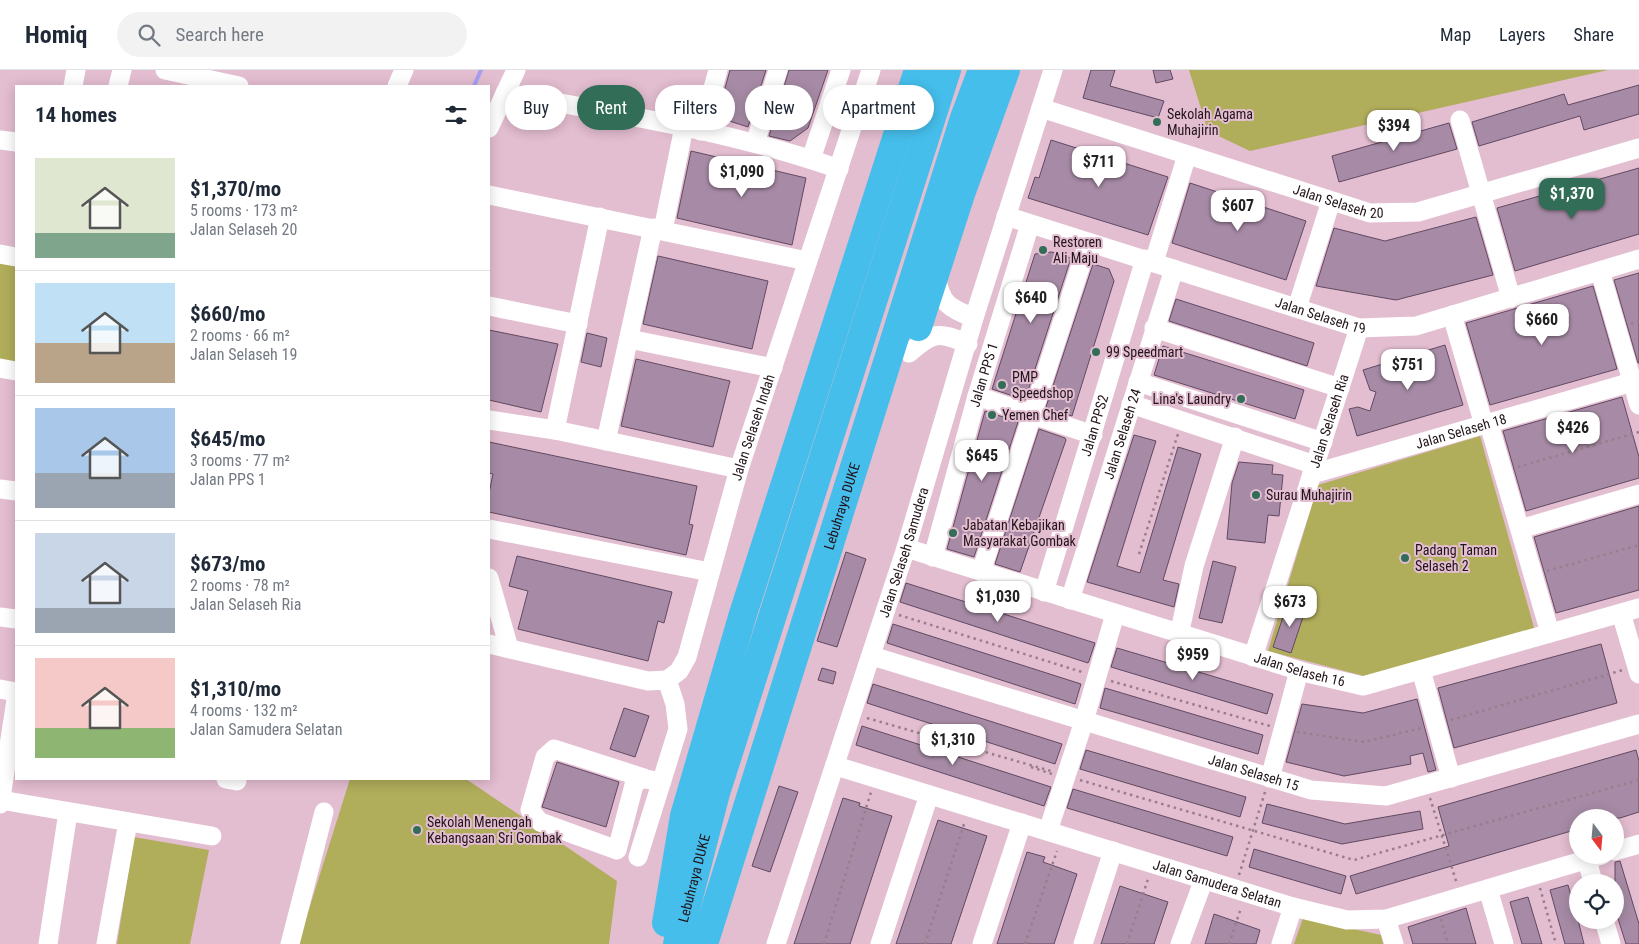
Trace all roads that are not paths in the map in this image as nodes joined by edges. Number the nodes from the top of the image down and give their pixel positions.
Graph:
1 (76, 70) edge
2 (122, 70) edge
3 (165, 70) edge
4 (404, 70) edge
5 (516, 70) edge
6 (718, 70) edge
7 (778, 70) edge
8 (841, 70) edge
9 (870, 70) edge
10 (918, 70) edge
11 (947, 70) edge
12 (982, 70) edge
13 (1006, 70) edge
14 (1053, 70) edge
15 (73, 85) edge
16 (118, 85) edge
17 (234, 85) edge
18 (398, 85) edge
19 (509, 85) edge
20 (711, 85) edge
21 (505, 93) edge
22 (567, 105) edge
23 (1042, 108) junction
24 (1460, 120) dead end
25 (655, 122) edge
26 (490, 126) edge
27 (692, 130) edge
28 (696, 130) edge
29 (0, 140) edge
30 (15, 142) edge
31 (754, 143) junction
32 (1639, 148) edge
33 (1187, 155) junction
34 (810, 159) junction
35 (839, 169) junction
36 (490, 195) edge
37 (1480, 195) junction
38 (1331, 201) junction
39 (1006, 216) junction
40 (600, 217) junction
41 (1030, 224) junction
42 (658, 229) junction
43 (1088, 243) junction
44 (0, 254) edge
45 (15, 257) edge
46 (1639, 259) edge
47 (807, 261) junction
48 (1149, 261) junction
49 (1174, 269) junction
50 (1600, 271) junction
51 (936, 277) junction
52 (1511, 298) junction
53 (490, 306) edge
54 (1297, 308) junction
55 (1452, 315) junction
56 (974, 318) junction
57 (578, 324) junction
58 (1154, 328) junction
59 (1359, 328) junction
60 (630, 338) junction
61 (968, 344) junction
62 (909, 353) junction
63 (0, 368) edge
64 (773, 368) junction
65 (15, 371) edge
66 (1636, 381) edge
67 (1138, 382) junction
68 (1340, 388) junction
69 (977, 396) junction
70 (1131, 404) junction
71 (1639, 405) edge
72 (1032, 414) junction
73 (490, 420) edge
74 (1487, 425) junction
75 (555, 430) junction
76 (1093, 435) junction
77 (1235, 438) junction
78 (606, 441) junction
79 (1323, 442) junction
80 (739, 469) junction
81 (1314, 470) junction
82 (0, 489) edge
83 (15, 491) edge
84 (1639, 494) edge
85 (490, 528) edge
86 (1520, 528) junction
87 (906, 548) junction
88 (933, 557) junction
89 (710, 572) junction
90 (980, 572) junction
91 (490, 582) edge
92 (1044, 592) junction
93 (1070, 600) junction
94 (1630, 610) edge
95 (1115, 614) junction
96 (0, 617) edge
97 (15, 619) edge
98 (1550, 633) junction
99 (1179, 635) junction
100 (490, 644) edge
101 (509, 648) junction
102 (872, 656) junction
103 (1253, 657) junction
104 (1421, 670) junction
105 (1638, 670) edge
106 (1299, 671) junction
107 (667, 680) junction
108 (0, 689) edge
109 (15, 692) edge
110 (782, 692) junction
111 (15, 706) edge
112 (1084, 721) junction
113 (1639, 724) edge
114 (8, 747) edge
115 (836, 766) junction
116 (1270, 778) junction
117 (1451, 778) junction
118 (653, 781) junction
119 (929, 795) junction
120 (0, 802) edge
121 (68, 812) junction
122 (324, 812) dead end
123 (128, 822) junction
124 (1022, 823) junction
125 (1055, 834) junction
126 (212, 836) dead end
127 (1639, 844) edge
128 (1624, 848) edge
129 (1113, 851) junction
130 (638, 857) dead end
131 (1572, 864) edge
132 (1204, 879) junction
133 (1488, 889) junction
134 (1293, 907) junction
135 (1386, 919) junction
136 (1607, 929) edge
137 (48, 944) edge
138 (106, 944) edge
139 (290, 944) edge
140 (666, 944) edge
141 (677, 944) edge
142 (704, 944) edge
143 (776, 944) edge
144 (880, 944) edge
145 (982, 944) edge
146 (1084, 944) edge
147 (1180, 944) edge
148 (1281, 944) edge
149 (1394, 944) edge
150 (1504, 944) edge
151 (1611, 944) edge

1 - 15 street
2 - 16 street
3 - 17 street
4 - 18 street
5 - 19 street
6 - 20 street
7 - 31 street
8 - 34 street
9 - 35 street, Jalan Selaseh Indah
10 - 140 highway
11 - 141 highway, Lebuhraya DUKE
12 - 110 highway, Lebuhraya DUKE
13 - 51 highway
14 - 23 street, Jalan Selaseh Samudera
21 - 26 street
22 - 25 street
23 - 33 street, Jalan Selaseh 20
23 - 39 street, Jalan Selaseh Samudera
24 - 37 street
27 - 42 street
28 - 31 street
29 - 30 street
31 - 34 street
32 - 37 street, Jalan Selaseh 20
33 - 38 street, Jalan Selaseh 20
33 - 48 street, Jalan PPS2
34 - 35 street
35 - 47 street, Jalan Selaseh Indah
36 - 40 street
37 - 38 street, Jalan Selaseh 20
37 - 52 street
38 - 54 street
39 - 41 street, Jalan Selaseh 19
39 - 56 street, Jalan Selaseh Samudera
40 - 42 street
40 - 57 street
41 - 43 street, Jalan Selaseh 19
41 - 69 street, Jalan PPS 1
42 - 47 street
42 - 60 street
43 - 48 street, Jalan Selaseh 19
43 - 72 street
44 - 45 street
46 - 50 street, Jalan Selaseh 19
47 - 64 street, Jalan Selaseh Indah
48 - 49 street, Jalan Selaseh 19
48 - 76 street, Jalan PPS2
49 - 54 street, Jalan Selaseh 19
49 - 58 street, Jalan Selaseh 24
50 - 52 street, Jalan Selaseh 19
50 - 66 street
51 - 56 street
51 - 62 highway
52 - 55 street, Jalan Selaseh 19
53 - 57 street
54 - 59 street, Jalan Selaseh 19
55 - 59 street, Jalan Selaseh 19
55 - 74 street
56 - 61 street, Jalan Selaseh Samudera
57 - 75 street
58 - 67 street, Jalan Selaseh 24
58 - 68 street
59 - 68 street, Jalan Selaseh Ria
60 - 64 street
60 - 78 street
61 - 62 street
61 - 87 street, Jalan Selaseh Samudera
62 - 110 highway
63 - 65 street
64 - 80 street, Jalan Selaseh Indah
66 - 71 street
66 - 74 street, Jalan Selaseh 18
67 - 70 street, Jalan Selaseh 24
67 - 79 street
68 - 79 street, Jalan Selaseh Ria
69 - 72 street
69 - 88 street, Jalan PPS 1
70 - 77 street
70 - 93 street, Jalan Selaseh 24
72 - 76 street
72 - 90 street
73 - 75 street
74 - 81 street, Jalan Selaseh 18
74 - 86 street
75 - 78 street
76 - 92 street, Jalan PPS2
77 - 81 street
77 - 99 street
78 - 80 street
79 - 81 street, Jalan Selaseh Ria
80 - 89 street, Jalan Selaseh Indah
81 - 103 street, Jalan Selaseh Ria
82 - 83 street
84 - 86 street
85 - 89 street
86 - 98 street
87 - 88 street, Jalan Selaseh 16
87 - 102 street, Jalan Selaseh Samudera
88 - 90 street, Jalan Selaseh 16
89 - 107 street, Jalan Selaseh Indah
90 - 92 street, Jalan Selaseh 16
91 - 101 street
92 - 93 street, Jalan Selaseh 16
93 - 95 street, Jalan Selaseh 16
94 - 98 street, Jalan Selaseh 16
94 - 105 street
95 - 99 street, Jalan Selaseh 16
95 - 112 street
96 - 97 street
98 - 104 street, Jalan Selaseh 16
99 - 103 street, Jalan Selaseh 16
100 - 101 street
101 - 107 street
102 - 112 street, Jalan Selaseh 15
102 - 115 street, Jalan Selaseh Samudera
103 - 106 street, Jalan Selaseh 16
104 - 106 street, Jalan Selaseh 16
104 - 117 street
106 - 116 street
107 - 118 street
108 - 109 street
110 - 142 highway, Lebuhraya DUKE
111 - 114 street
112 - 116 street, Jalan Selaseh 15
112 - 125 street
113 - 117 street, Jalan Selaseh 15
114 - 120 street
115 - 119 street, Jalan Samudera Selatan
115 - 143 street, Jalan Selaseh Samudera
116 - 117 street, Jalan Selaseh 15
118 - 118 street
118 - 130 street
119 - 124 street, Jalan Samudera Selatan
119 - 144 street
120 - 121 street
121 - 123 street
121 - 137 street
122 - 139 street
123 - 126 street
123 - 138 street
124 - 125 street, Jalan Samudera Selatan
124 - 145 street
125 - 129 street, Jalan Samudera Selatan
127 - 128 street
129 - 132 street, Jalan Samudera Selatan
129 - 146 street
131 - 133 street, Jalan Samudera Selatan
132 - 134 street, Jalan Samudera Selatan
132 - 147 street
133 - 135 street, Jalan Samudera Selatan
133 - 150 street
134 - 135 street, Jalan Samudera Selatan
134 - 148 street
135 - 149 street
136 - 151 street

